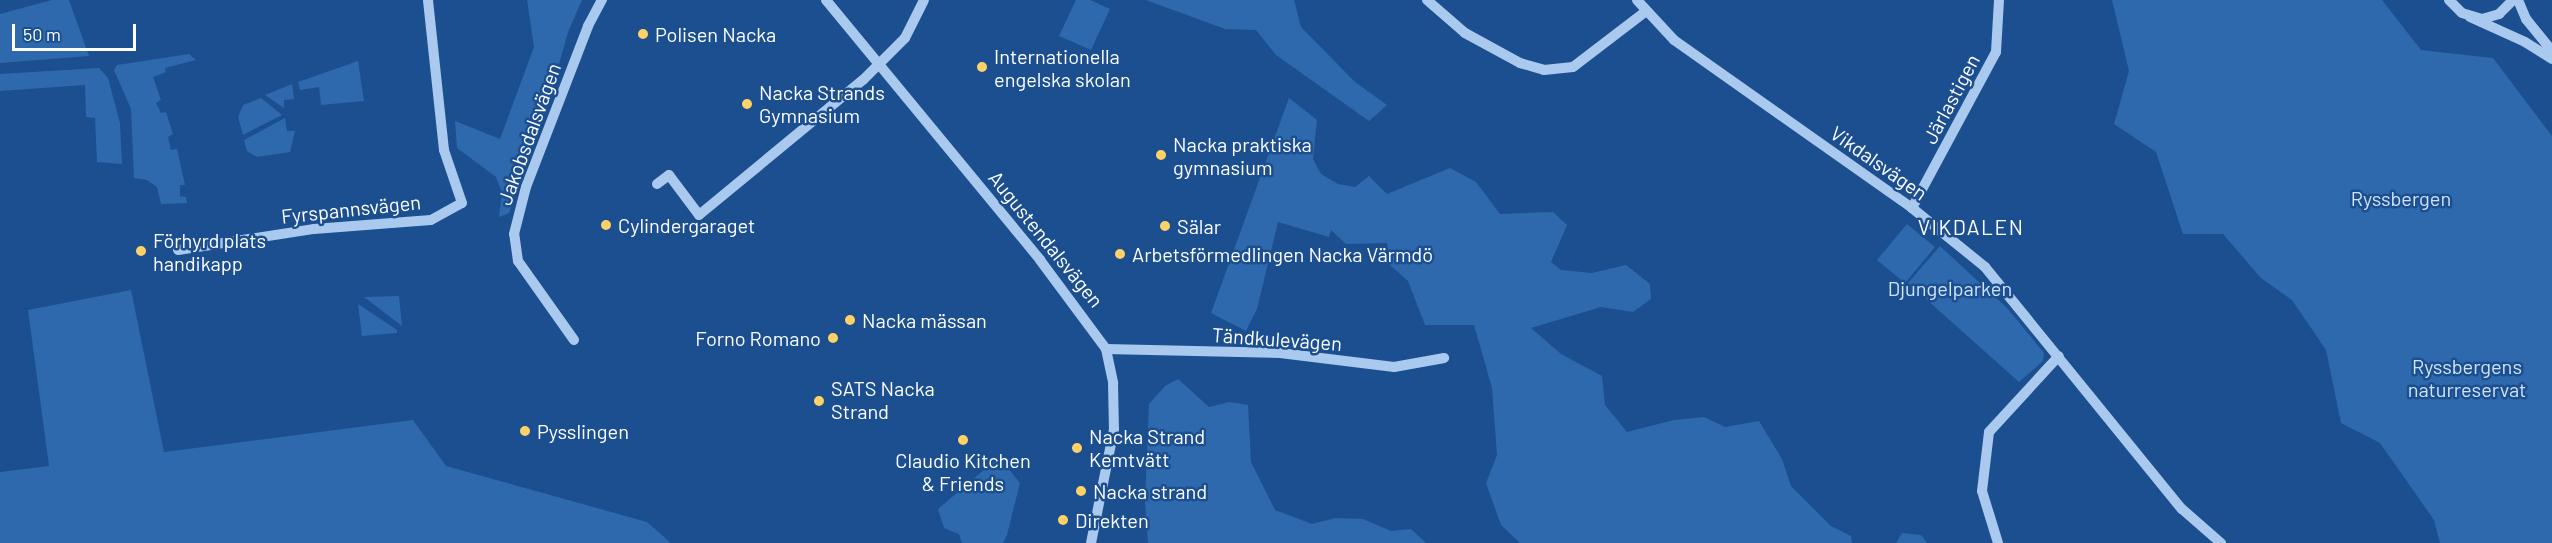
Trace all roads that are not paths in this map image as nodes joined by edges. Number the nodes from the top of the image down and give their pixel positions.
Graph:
1 (428, 0) edge
2 (602, 0) edge
3 (826, 0) edge
4 (924, 0) edge
5 (1427, 0) edge
6 (1637, 0) edge
7 (1999, 0) edge
8 (2449, 0) edge
9 (2512, 0) edge
10 (2518, 0) edge
11 (1645, 12) junction
12 (2470, 17) junction
13 (2552, 51) edge
14 (2552, 58) edge
15 (879, 64) junction
16 (657, 184) dead end
17 (1912, 208) junction
18 (178, 250) dead end
19 (574, 340) dead end
20 (1106, 349) junction
21 (2059, 356) junction
22 (1444, 358) dead end
23 (1091, 543) edge
24 (1998, 543) edge
25 (2221, 543) edge

1 - 18 street, Fyrspannsvägen
2 - 19 street, Jakobsdalsvägen
3 - 15 street, Augustendalsvägen
4 - 15 street
5 - 11 street
6 - 11 street, Vikdalsvägen
7 - 17 street, Järlastigen
8 - 12 street
9 - 12 street
10 - 13 street
11 - 17 street, Vikdalsvägen
12 - 14 street
15 - 16 street
15 - 20 street, Augustendalsvägen
17 - 21 street, Vikdalsvägen
20 - 22 street, Tändkulevägen
20 - 23 street, Augustendalsvägen
21 - 24 street
21 - 25 street, Vikdalsvägen

